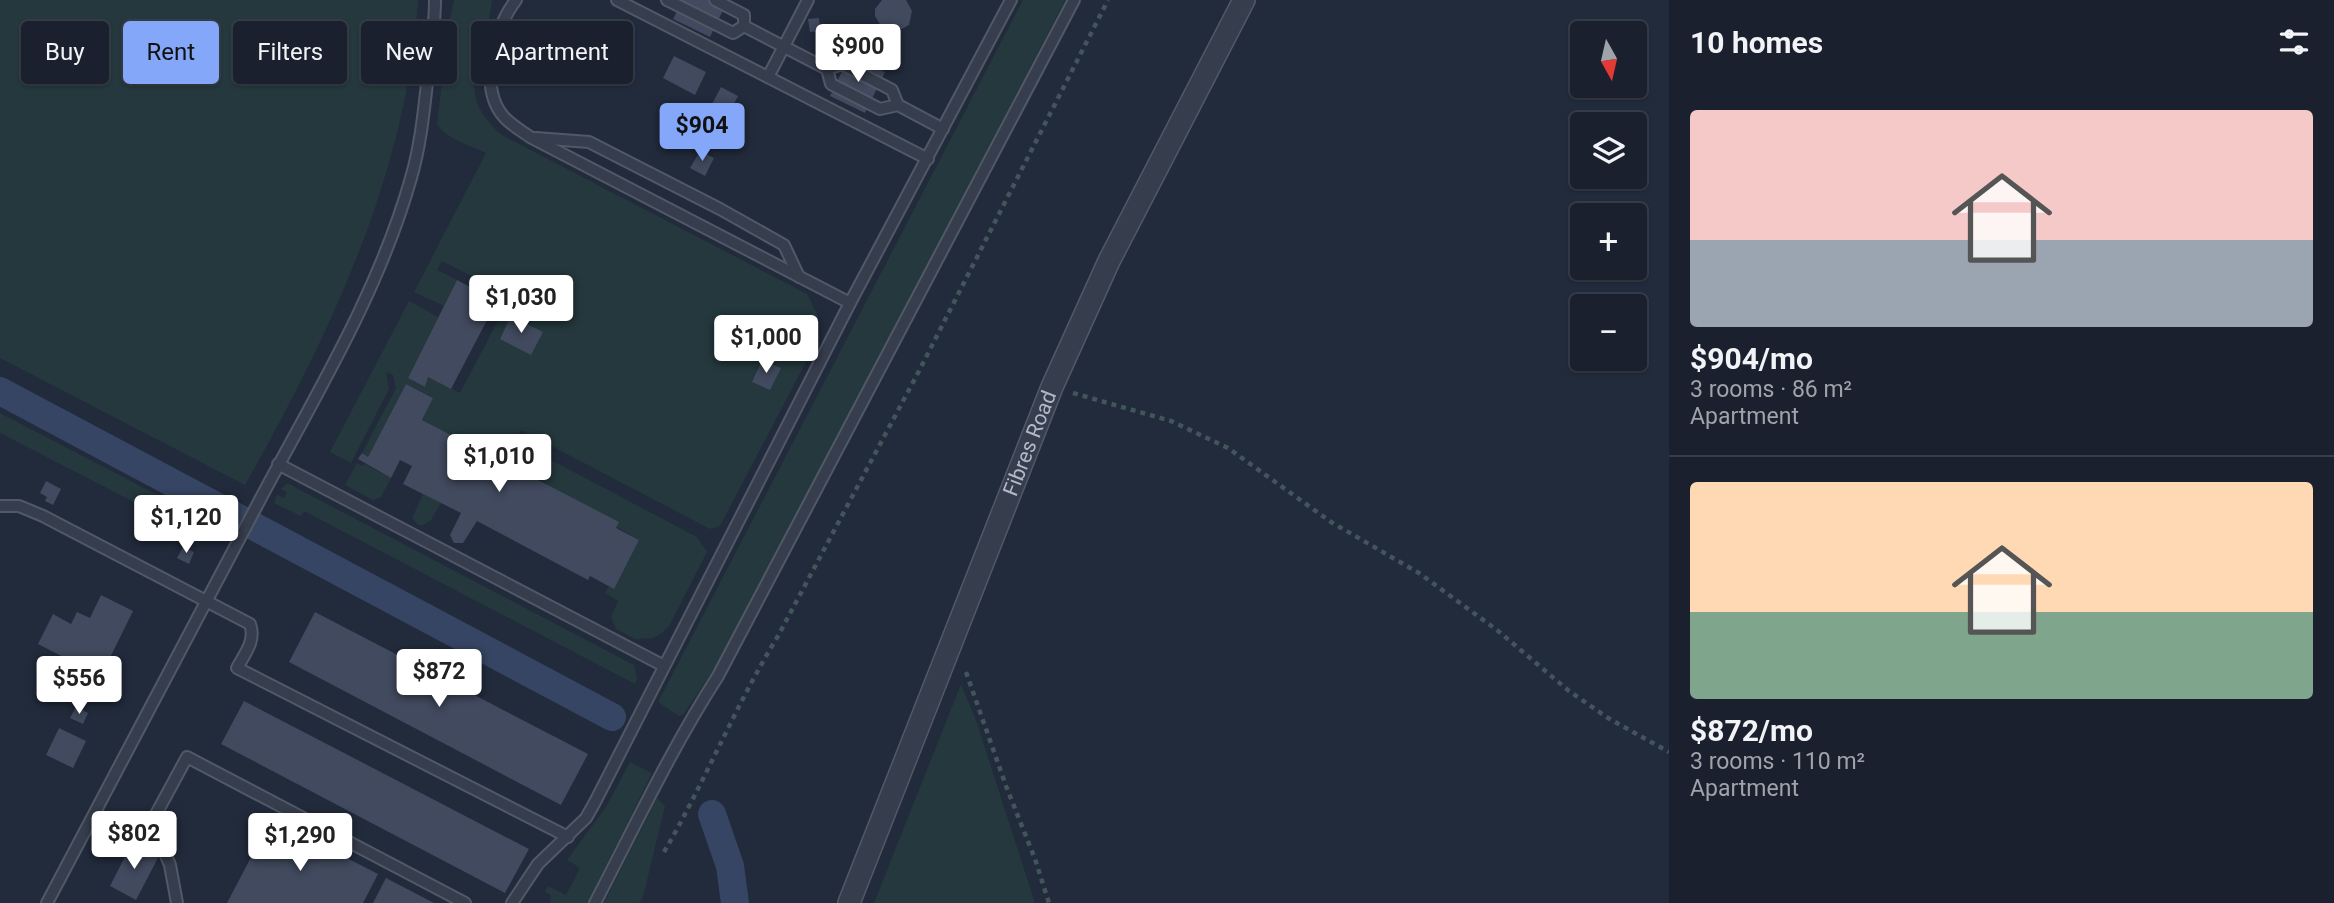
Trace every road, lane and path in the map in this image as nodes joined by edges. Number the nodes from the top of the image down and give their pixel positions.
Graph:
1 (436, 0) edge
2 (516, 0) edge
3 (617, 0) edge
4 (667, 0) edge
5 (715, 0) edge
6 (808, 0) edge
7 (1011, 0) edge
8 (1073, 0) edge
9 (1108, 0) edge
10 (1244, 0) edge
11 (744, 26) junction
12 (784, 47) junction
13 (827, 69) junction
14 (768, 78) junction
15 (898, 105) junction
16 (943, 129) junction
17 (530, 137) junction
18 (928, 159) junction
19 (799, 277) junction
20 (850, 303) junction
21 (1052, 387) junction
22 (278, 464) junction
23 (0, 506) edge
24 (206, 601) junction
25 (949, 649) junction
26 (664, 666) junction
27 (1669, 752) edge
28 (568, 836) junction
29 (664, 852) dead end
30 (47, 903) edge
31 (177, 903) edge
32 (465, 903) edge
33 (512, 903) edge
34 (595, 903) edge
35 (849, 903) edge
36 (1049, 903) edge

1 - 22 lane
2 - 17 lane
3 - 14 lane
4 - 11 lane
5 - 11 lane
6 - 12 lane
7 - 16 lane
8 - 34 lane
9 - 29 path
10 - 21 street, Fibres Road
11 - 12 lane
12 - 13 lane
12 - 14 lane
13 - 15 lane
13 - 15 lane
14 - 18 lane
15 - 16 lane
16 - 18 lane
17 - 19 lane
17 - 19 lane
18 - 20 lane
19 - 20 lane
20 - 26 lane
21 - 25 street, Fibres Road
21 - 27 path
22 - 24 lane
22 - 26 lane
23 - 24 lane
24 - 28 lane
24 - 30 lane
25 - 35 street, Fibres Road
25 - 36 path
26 - 28 lane
28 - 33 lane
31 - 32 lane

